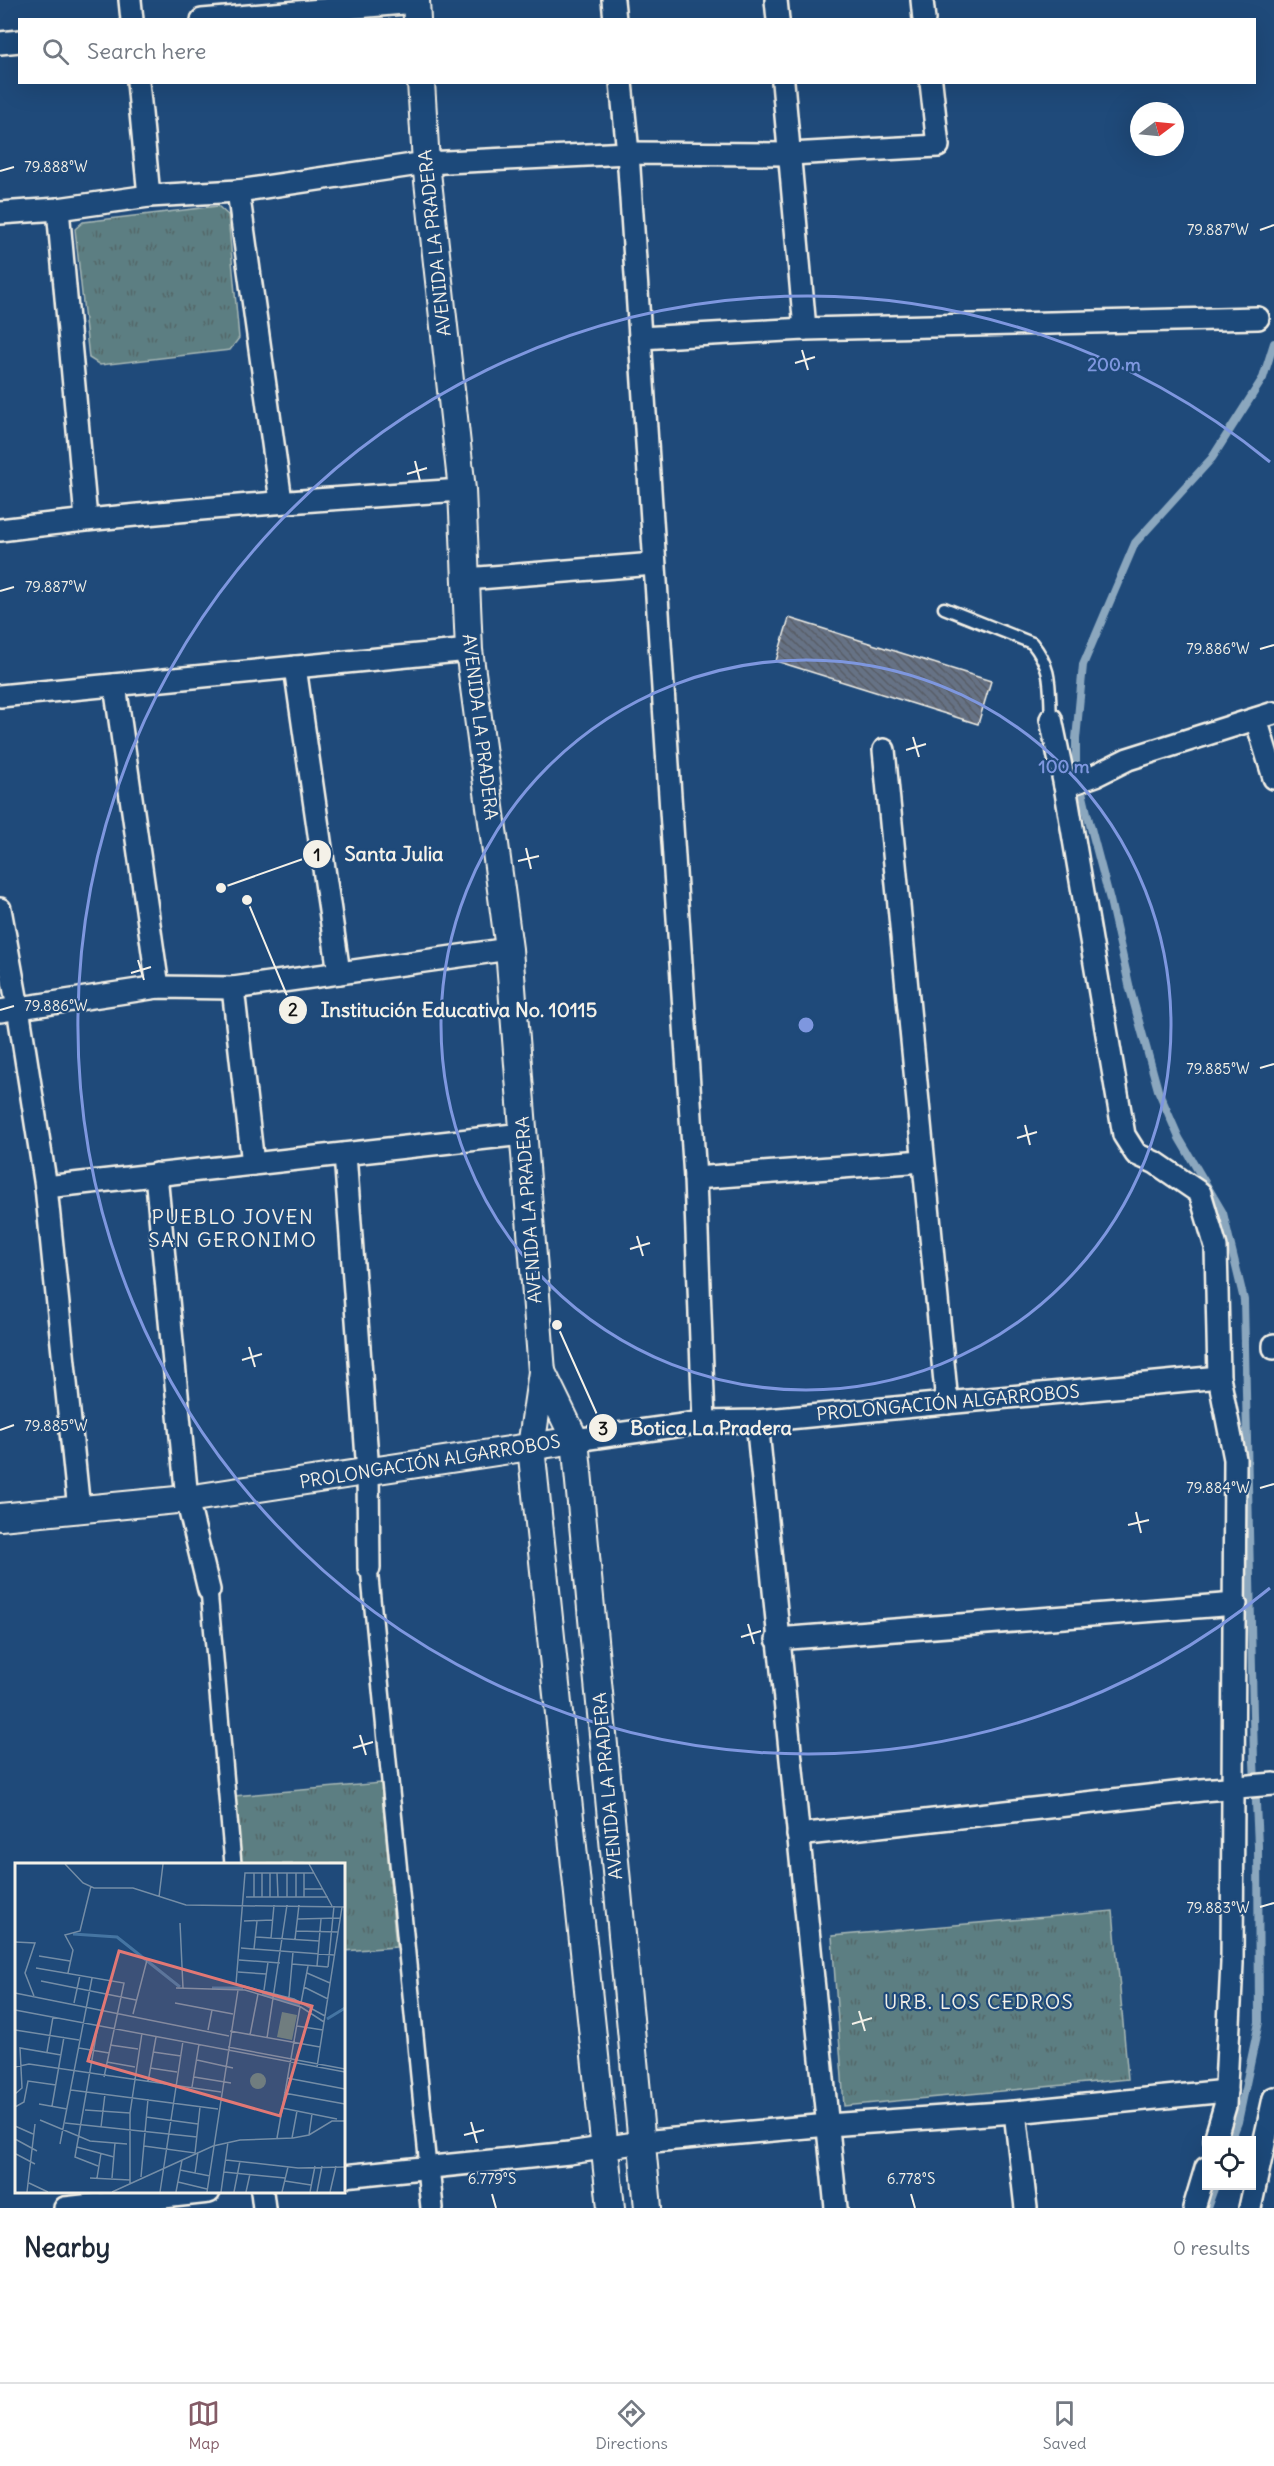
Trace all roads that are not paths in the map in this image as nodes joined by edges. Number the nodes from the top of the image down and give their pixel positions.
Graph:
1 (130, 0) edge
2 (613, 0) edge
3 (776, 0) edge
4 (922, 0) edge
5 (417, 7) edge
6 (132, 18) edge
7 (235, 18) edge
8 (615, 18) edge
9 (778, 18) edge
10 (924, 18) edge
11 (18, 41) edge
12 (0, 43) edge
13 (138, 84) edge
14 (421, 84) edge
15 (621, 84) edge
16 (783, 84) edge
17 (931, 84) edge
18 (628, 153) junction
19 (790, 154) junction
20 (426, 163) junction
21 (238, 191) junction
22 (149, 196) junction
23 (58, 209) junction
24 (0, 213) edge
25 (1258, 318) dead end
26 (806, 329) junction
27 (640, 338) junction
28 (462, 490) junction
29 (281, 501) junction
30 (86, 519) junction
31 (0, 530) edge
32 (654, 564) junction
33 (466, 579) junction
34 (944, 608) dead end
35 (469, 650) junction
36 (295, 667) junction
37 (115, 685) junction
38 (0, 696) edge
39 (1265, 716) edge
40 (1051, 719) joint
41 (884, 750) dead end
42 (1274, 778) edge
43 (1075, 783) junction
44 (0, 909) edge
45 (509, 949) junction
46 (339, 973) junction
47 (158, 987) junction
48 (233, 988) junction
49 (9, 1009) edge
50 (523, 1134) junction
51 (345, 1154) junction
52 (923, 1161) junction
53 (253, 1164) junction
54 (156, 1174) junction
55 (695, 1178) junction
56 (46, 1186) junction
57 (542, 1371) junction
58 (1219, 1377) junction
59 (947, 1404) junction
60 (704, 1422) junction
61 (757, 1422) junction
62 (575, 1440) junction
63 (531, 1447) junction
64 (368, 1472) junction
65 (187, 1499) junction
66 (79, 1510) junction
67 (0, 1517) edge
68 (369, 1568) joint
69 (210, 1590) joint
70 (1236, 1604) junction
71 (777, 1639) junction
72 (1274, 1784) edge
73 (1239, 1787) junction
74 (798, 1835) junction
75 (233, 1863) edge
76 (1226, 2091) junction
77 (1274, 2098) edge
78 (1015, 2112) junction
79 (828, 2125) junction
80 (1216, 2136) edge
81 (642, 2142) junction
82 (604, 2146) junction
83 (428, 2167) junction
84 (345, 2176) edge
85 (1202, 2181) edge
86 (201, 2193) edge
87 (262, 2193) edge
88 (91, 2206) edge
89 (65, 2208) edge
90 (264, 2208) edge
91 (432, 2208) edge
92 (611, 2208) edge
93 (648, 2208) edge
94 (836, 2208) edge
95 (1026, 2208) edge
96 (1194, 2208) edge
97 (1250, 2208) edge

1 - 6 street
2 - 8 street
3 - 9 street
4 - 10 street
5 - 7 street
11 - 12 street
13 - 22 street
14 - 20 street, AVENIDA LA PRADERA
15 - 18 street
16 - 19 street
17 - 19 street
18 - 19 street
18 - 20 street
18 - 27 street
19 - 26 street
20 - 21 street
20 - 28 street, AVENIDA LA PRADERA
21 - 22 street
21 - 29 street
22 - 23 street
23 - 24 street
23 - 30 street
25 - 26 street
26 - 27 street
27 - 32 street
28 - 29 street
28 - 33 street, AVENIDA LA PRADERA
29 - 30 street
30 - 31 street
32 - 33 street
32 - 55 street
33 - 35 street, AVENIDA LA PRADERA
34 - 40 lane
35 - 36 street
35 - 45 street, AVENIDA LA PRADERA
36 - 37 street
36 - 46 street
37 - 38 street
37 - 47 street
39 - 42 street
39 - 43 street
40 - 43 street
41 - 52 street
43 - 58 street
44 - 49 street
45 - 46 street
45 - 50 street, AVENIDA LA PRADERA
46 - 48 street
47 - 48 street
47 - 49 street
48 - 53 street
49 - 56 street
50 - 51 street
50 - 57 street, AVENIDA LA PRADERA
51 - 53 street
51 - 64 street
52 - 55 street
52 - 59 street
53 - 54 street
54 - 56 street
54 - 65 street
55 - 60 street
56 - 66 street
57 - 62 street, AVENIDA LA PRADERA
57 - 63 street, AVENIDA LA PRADERA
58 - 59 street, PROLONGACIÓN ALGARROBOS
58 - 70 street
59 - 61 street, PROLONGACIÓN ALGARROBOS
60 - 61 street, PROLONGACIÓN ALGARROBOS
60 - 62 street, PROLONGACIÓN ALGARROBOS
61 - 71 street
62 - 63 street, PROLONGACIÓN ALGARROBOS
62 - 81 street, AVENIDA LA PRADERA
63 - 64 street, PROLONGACIÓN ALGARROBOS
63 - 82 street, AVENIDA LA PRADERA
64 - 65 street, PROLONGACIÓN ALGARROBOS
64 - 68 street
65 - 66 street, PROLONGACIÓN ALGARROBOS
65 - 69 street
66 - 67 street, PROLONGACIÓN ALGARROBOS
68 - 83 street
69 - 75 street
70 - 71 street
70 - 73 street
71 - 74 street
72 - 73 street
73 - 74 street
73 - 76 street
74 - 79 street
76 - 78 street
76 - 80 street
77 - 97 street
78 - 79 street
78 - 95 street
79 - 81 street
79 - 94 street
81 - 82 street
81 - 93 street, AVENIDA LA PRADERA
82 - 83 street
82 - 92 street, AVENIDA LA PRADERA
83 - 84 street
83 - 91 street
85 - 96 street
86 - 88 street
87 - 90 street
88 - 89 street

